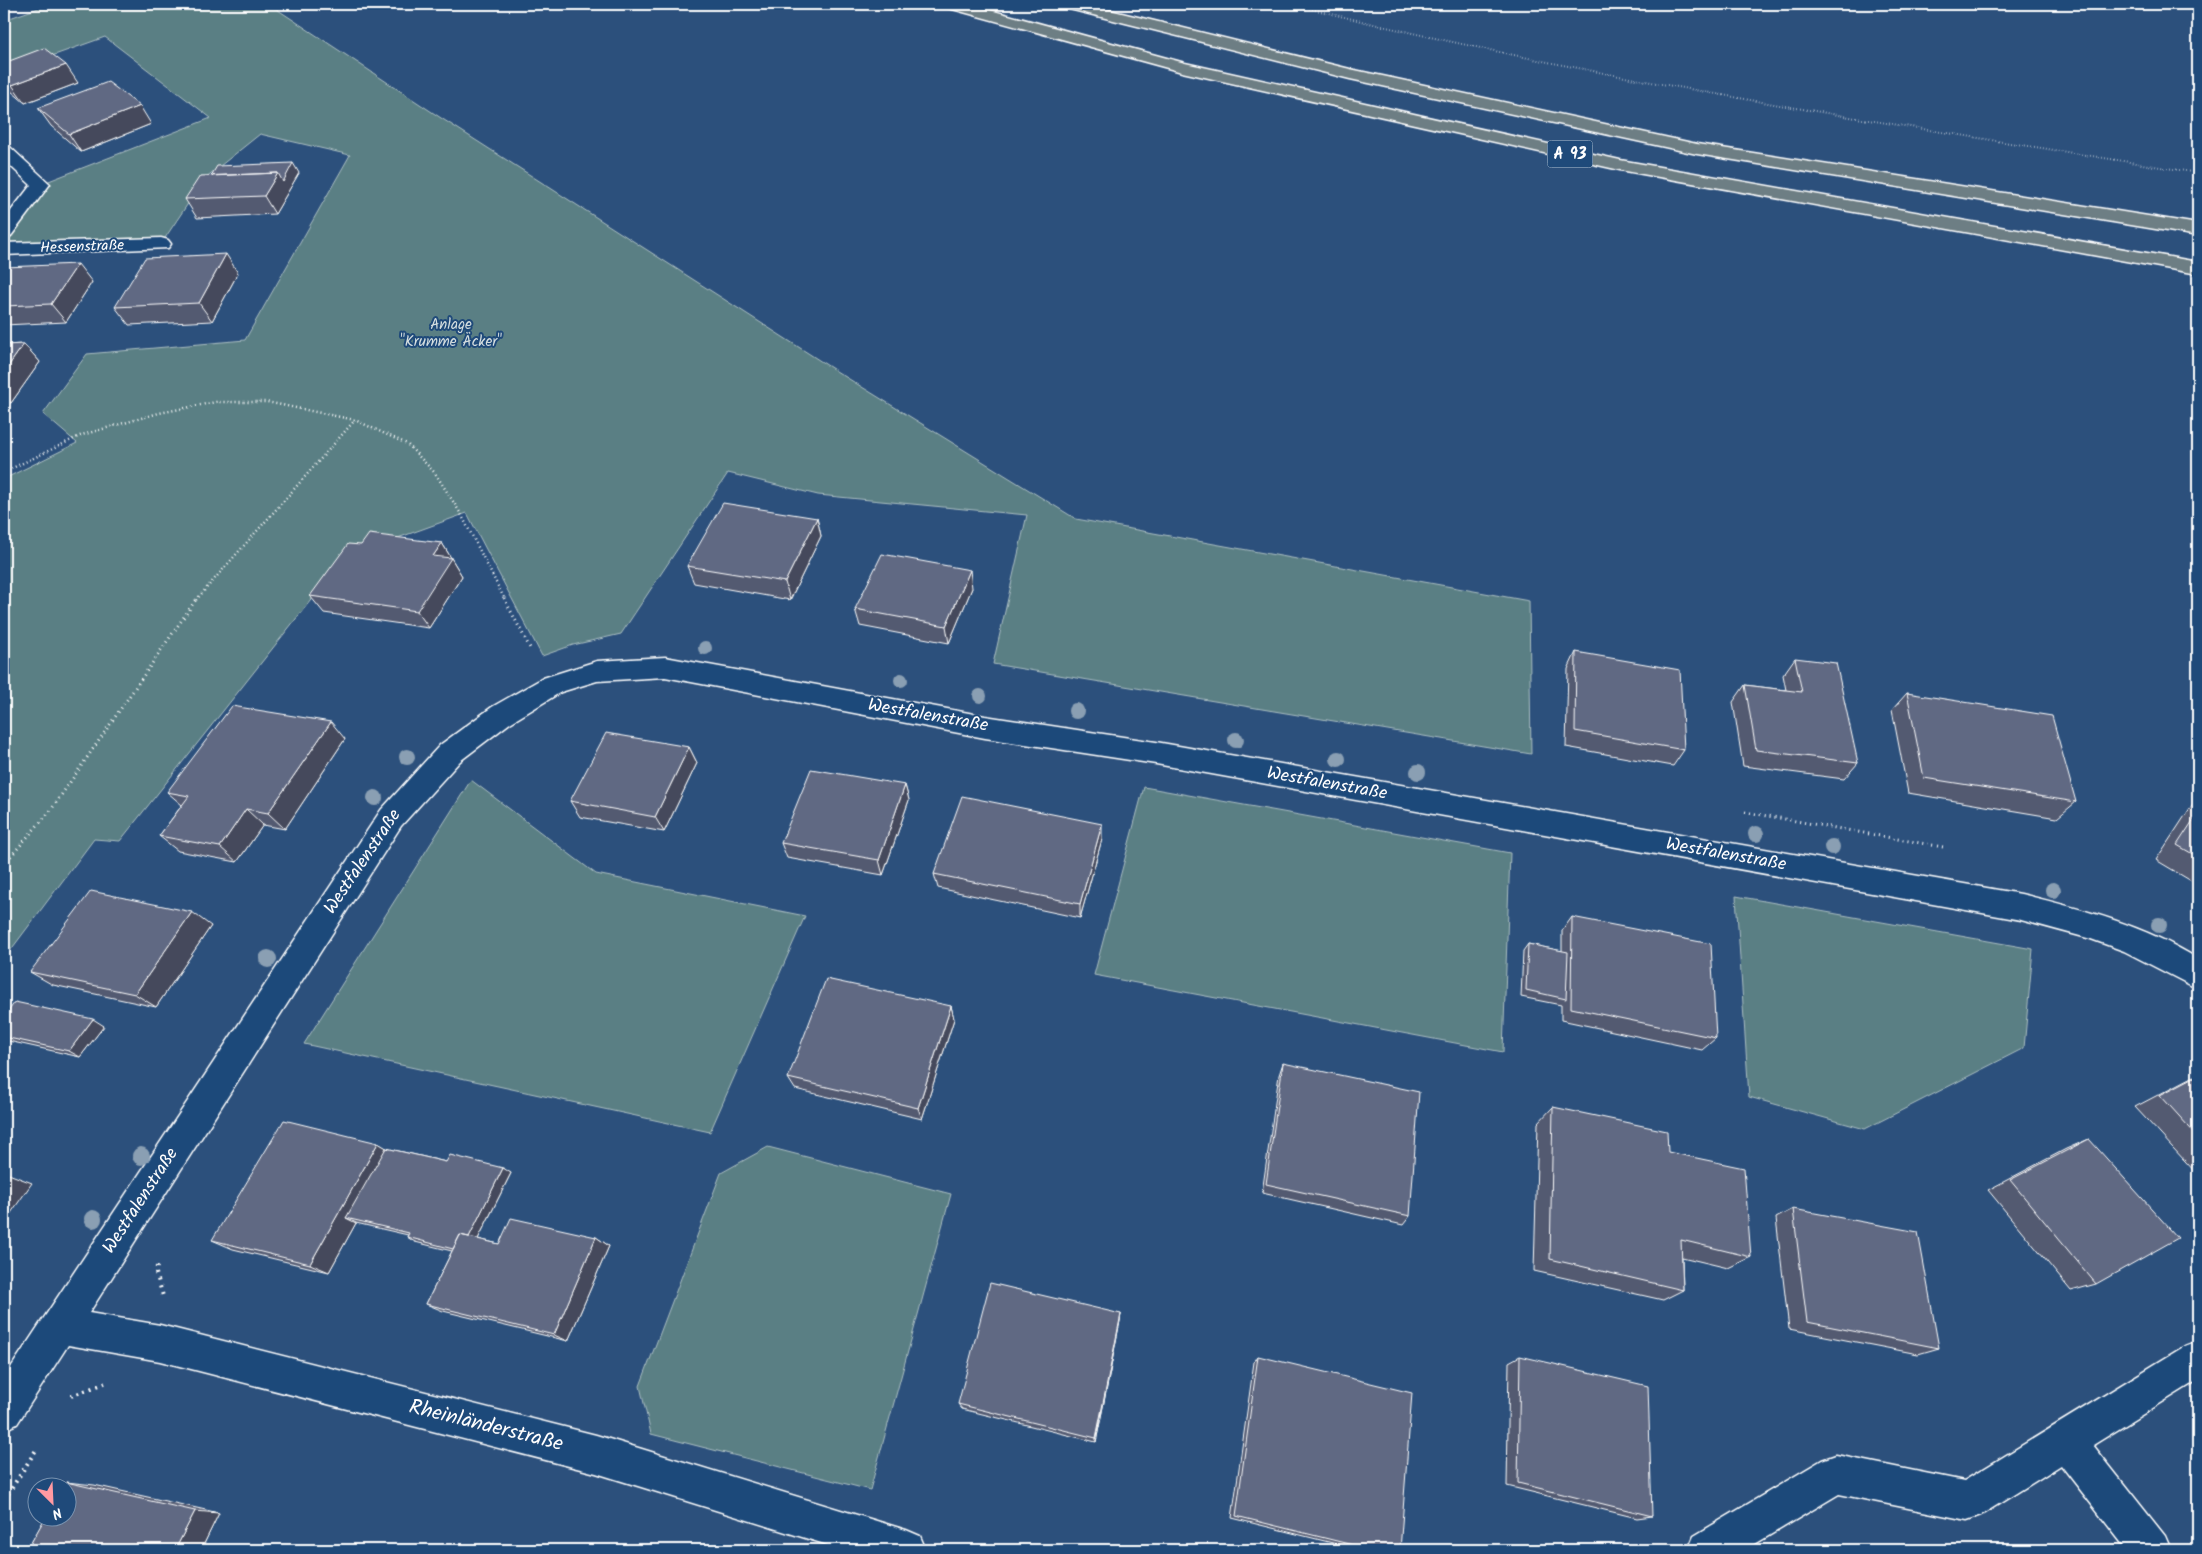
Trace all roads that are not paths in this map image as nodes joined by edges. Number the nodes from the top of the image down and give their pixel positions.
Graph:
1 (950, 4) edge
2 (1067, 4) edge
3 (4, 151) edge
4 (2198, 230) edge
5 (4, 232) edge
6 (161, 244) dead end
7 (4, 249) edge
8 (2198, 268) edge
9 (2198, 975) edge
10 (60, 1326) junction
11 (2198, 1359) edge
12 (4, 1411) edge
13 (2065, 1439) junction
14 (906, 1550) edge
15 (1708, 1550) edge
16 (2151, 1550) edge

1 - 8 highway, A 93
2 - 4 highway, A 93
3 - 5 street
6 - 7 street, Hessenstraße
9 - 10 street, Westfalenstraße
10 - 12 street, Westfalenstraße
10 - 14 street, Rheinländerstraße
11 - 13 street
13 - 15 street
13 - 16 street

